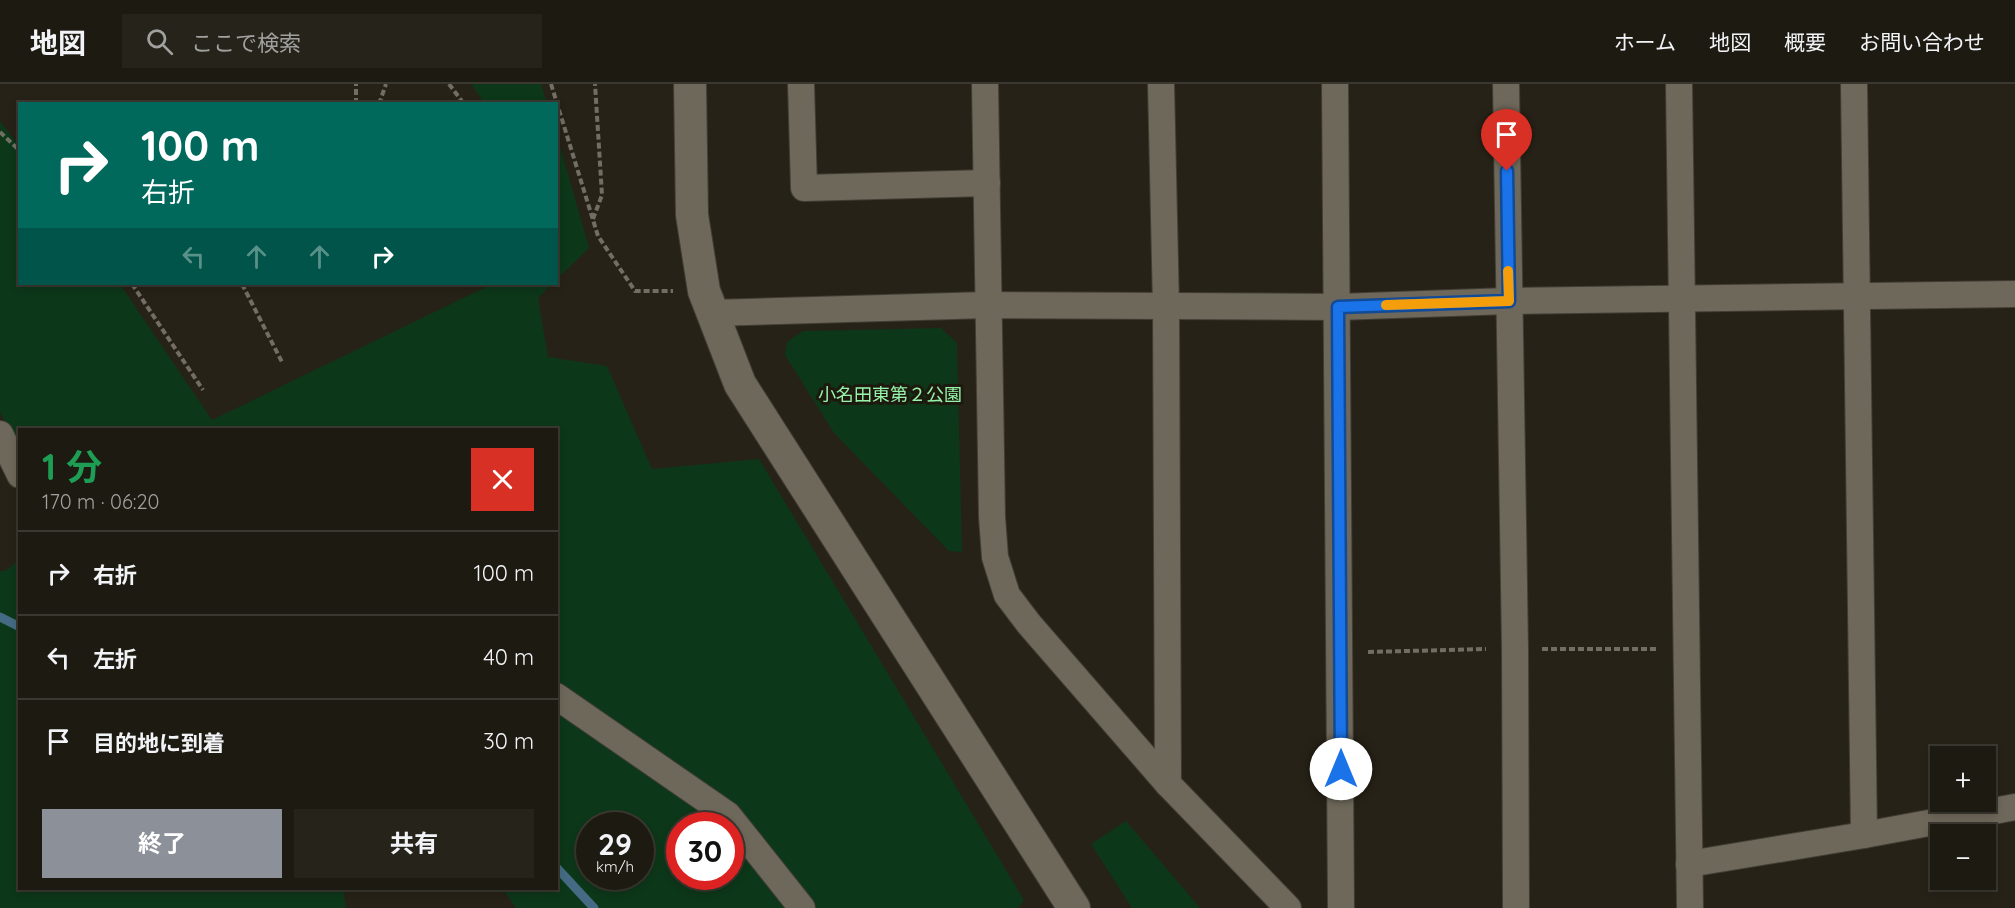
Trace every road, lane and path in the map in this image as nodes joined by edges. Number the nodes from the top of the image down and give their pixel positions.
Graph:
1 (356, 84) edge
2 (386, 84) edge
3 (449, 84) edge
4 (551, 84) edge
5 (595, 84) edge
6 (690, 84) edge
7 (801, 84) edge
8 (985, 84) edge
9 (1161, 84) edge
10 (1335, 84) edge
11 (1506, 84) edge
12 (1679, 84) edge
13 (1854, 84) edge
14 (356, 102) edge
15 (380, 102) edge
16 (462, 102) edge
17 (557, 102) edge
18 (558, 106) edge
19 (0, 132) edge
20 (18, 149) edge
21 (987, 183) junction
22 (593, 219) junction
23 (133, 285) edge
24 (243, 285) edge
25 (2015, 294) edge
26 (1856, 298) junction
27 (1682, 300) junction
28 (1509, 301) junction
29 (708, 302) junction
30 (988, 305) junction
31 (1166, 306) junction
32 (1338, 307) junction
33 (282, 362) dead end
34 (203, 390) dead end
35 (0, 434) edge
36 (18, 471) edge
37 (558, 697) edge
38 (1168, 784) junction
39 (2015, 807) edge
40 (1864, 835) junction
41 (1689, 864) junction
42 (802, 908) edge
43 (1074, 908) edge
44 (1288, 908) edge
45 (1341, 908) edge
46 (1516, 908) edge
47 (1690, 908) edge

1 - 14 path
2 - 15 path
3 - 16 path
4 - 17 path
5 - 22 path
6 - 29 street
7 - 21 street
8 - 21 street
9 - 31 street
10 - 32 street
11 - 28 street
12 - 27 street
13 - 26 street
18 - 22 path
19 - 20 path
21 - 30 street
22 - 29 path
23 - 34 path
24 - 33 path
25 - 26 street
26 - 27 street
26 - 40 street
27 - 28 street
27 - 41 street
28 - 32 street
28 - 46 street
29 - 30 street
29 - 43 street
30 - 31 street
30 - 38 street
31 - 32 street
31 - 38 street
32 - 45 street
35 - 36 street
37 - 42 street
38 - 44 street
39 - 40 street
40 - 41 street
41 - 47 street

